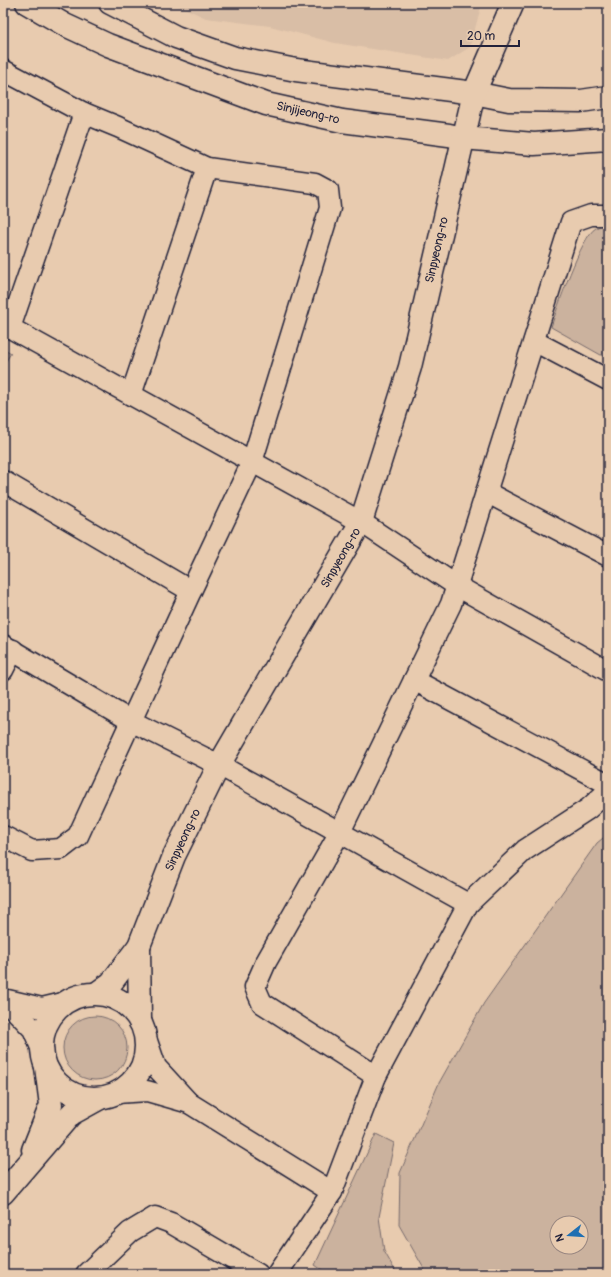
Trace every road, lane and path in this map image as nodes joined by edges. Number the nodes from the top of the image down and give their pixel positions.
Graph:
1 (27, 3) edge
2 (110, 3) edge
3 (513, 3) edge
4 (3, 70) edge
5 (474, 93) junction
6 (608, 97) edge
7 (84, 113) junction
8 (463, 138) junction
9 (608, 139) edge
10 (207, 168) junction
11 (608, 215) edge
12 (6, 326) edge
13 (534, 341) junction
14 (608, 380) edge
15 (131, 395) junction
16 (252, 462) junction
17 (3, 481) edge
18 (486, 492) junction
19 (361, 522) junction
20 (608, 556) edge
21 (457, 586) junction
22 (191, 591) junction
23 (8, 648) edge
24 (3, 670) edge
25 (608, 671) edge
26 (414, 680) junction
27 (131, 721) junction
28 (220, 765) junction
29 (608, 784) edge
30 (608, 791) edge
31 (340, 832) junction
32 (3, 836) edge
33 (468, 904) junction
34 (139, 946) junction
35 (97, 993) junction
36 (4, 1000) edge
37 (64, 1003) junction
38 (143, 1029) junction
39 (44, 1058) junction
40 (376, 1076) junction
41 (108, 1096) junction
42 (189, 1103) junction
43 (27, 1166) junction
44 (332, 1192) junction
45 (3, 1193) edge
46 (86, 1274) edge
47 (258, 1274) edge
48 (276, 1274) edge

1 - 8 street, Sinjijeong-ro
2 - 5 street
3 - 5 street
4 - 7 street
5 - 6 street
5 - 8 street, Sinpyeong-ro
7 - 10 street
7 - 12 street
8 - 9 street, Sinjijeong-ro
8 - 19 street, Sinpyeong-ro
10 - 15 street
10 - 16 street
11 - 13 street
12 - 15 street
13 - 14 street
13 - 18 street
15 - 16 street
16 - 19 street
16 - 22 street
17 - 22 street
18 - 20 street
18 - 21 street
19 - 21 street
19 - 28 street, Sinpyeong-ro
21 - 25 street
21 - 26 street
22 - 27 street
23 - 24 street
23 - 27 street
26 - 29 street
26 - 31 street
27 - 28 street
27 - 32 street
28 - 31 street
28 - 34 street, Sinpyeong-ro
30 - 33 street
31 - 33 street
31 - 40 street
33 - 40 street
34 - 35 street
34 - 38 street
35 - 37 street
35 - 38 street
36 - 37 street
36 - 39 street
37 - 39 street
38 - 41 street
38 - 42 street
39 - 41 street
39 - 43 street
40 - 44 street
41 - 42 street
41 - 43 street
42 - 44 street
43 - 45 street
44 - 48 street
46 - 47 street

